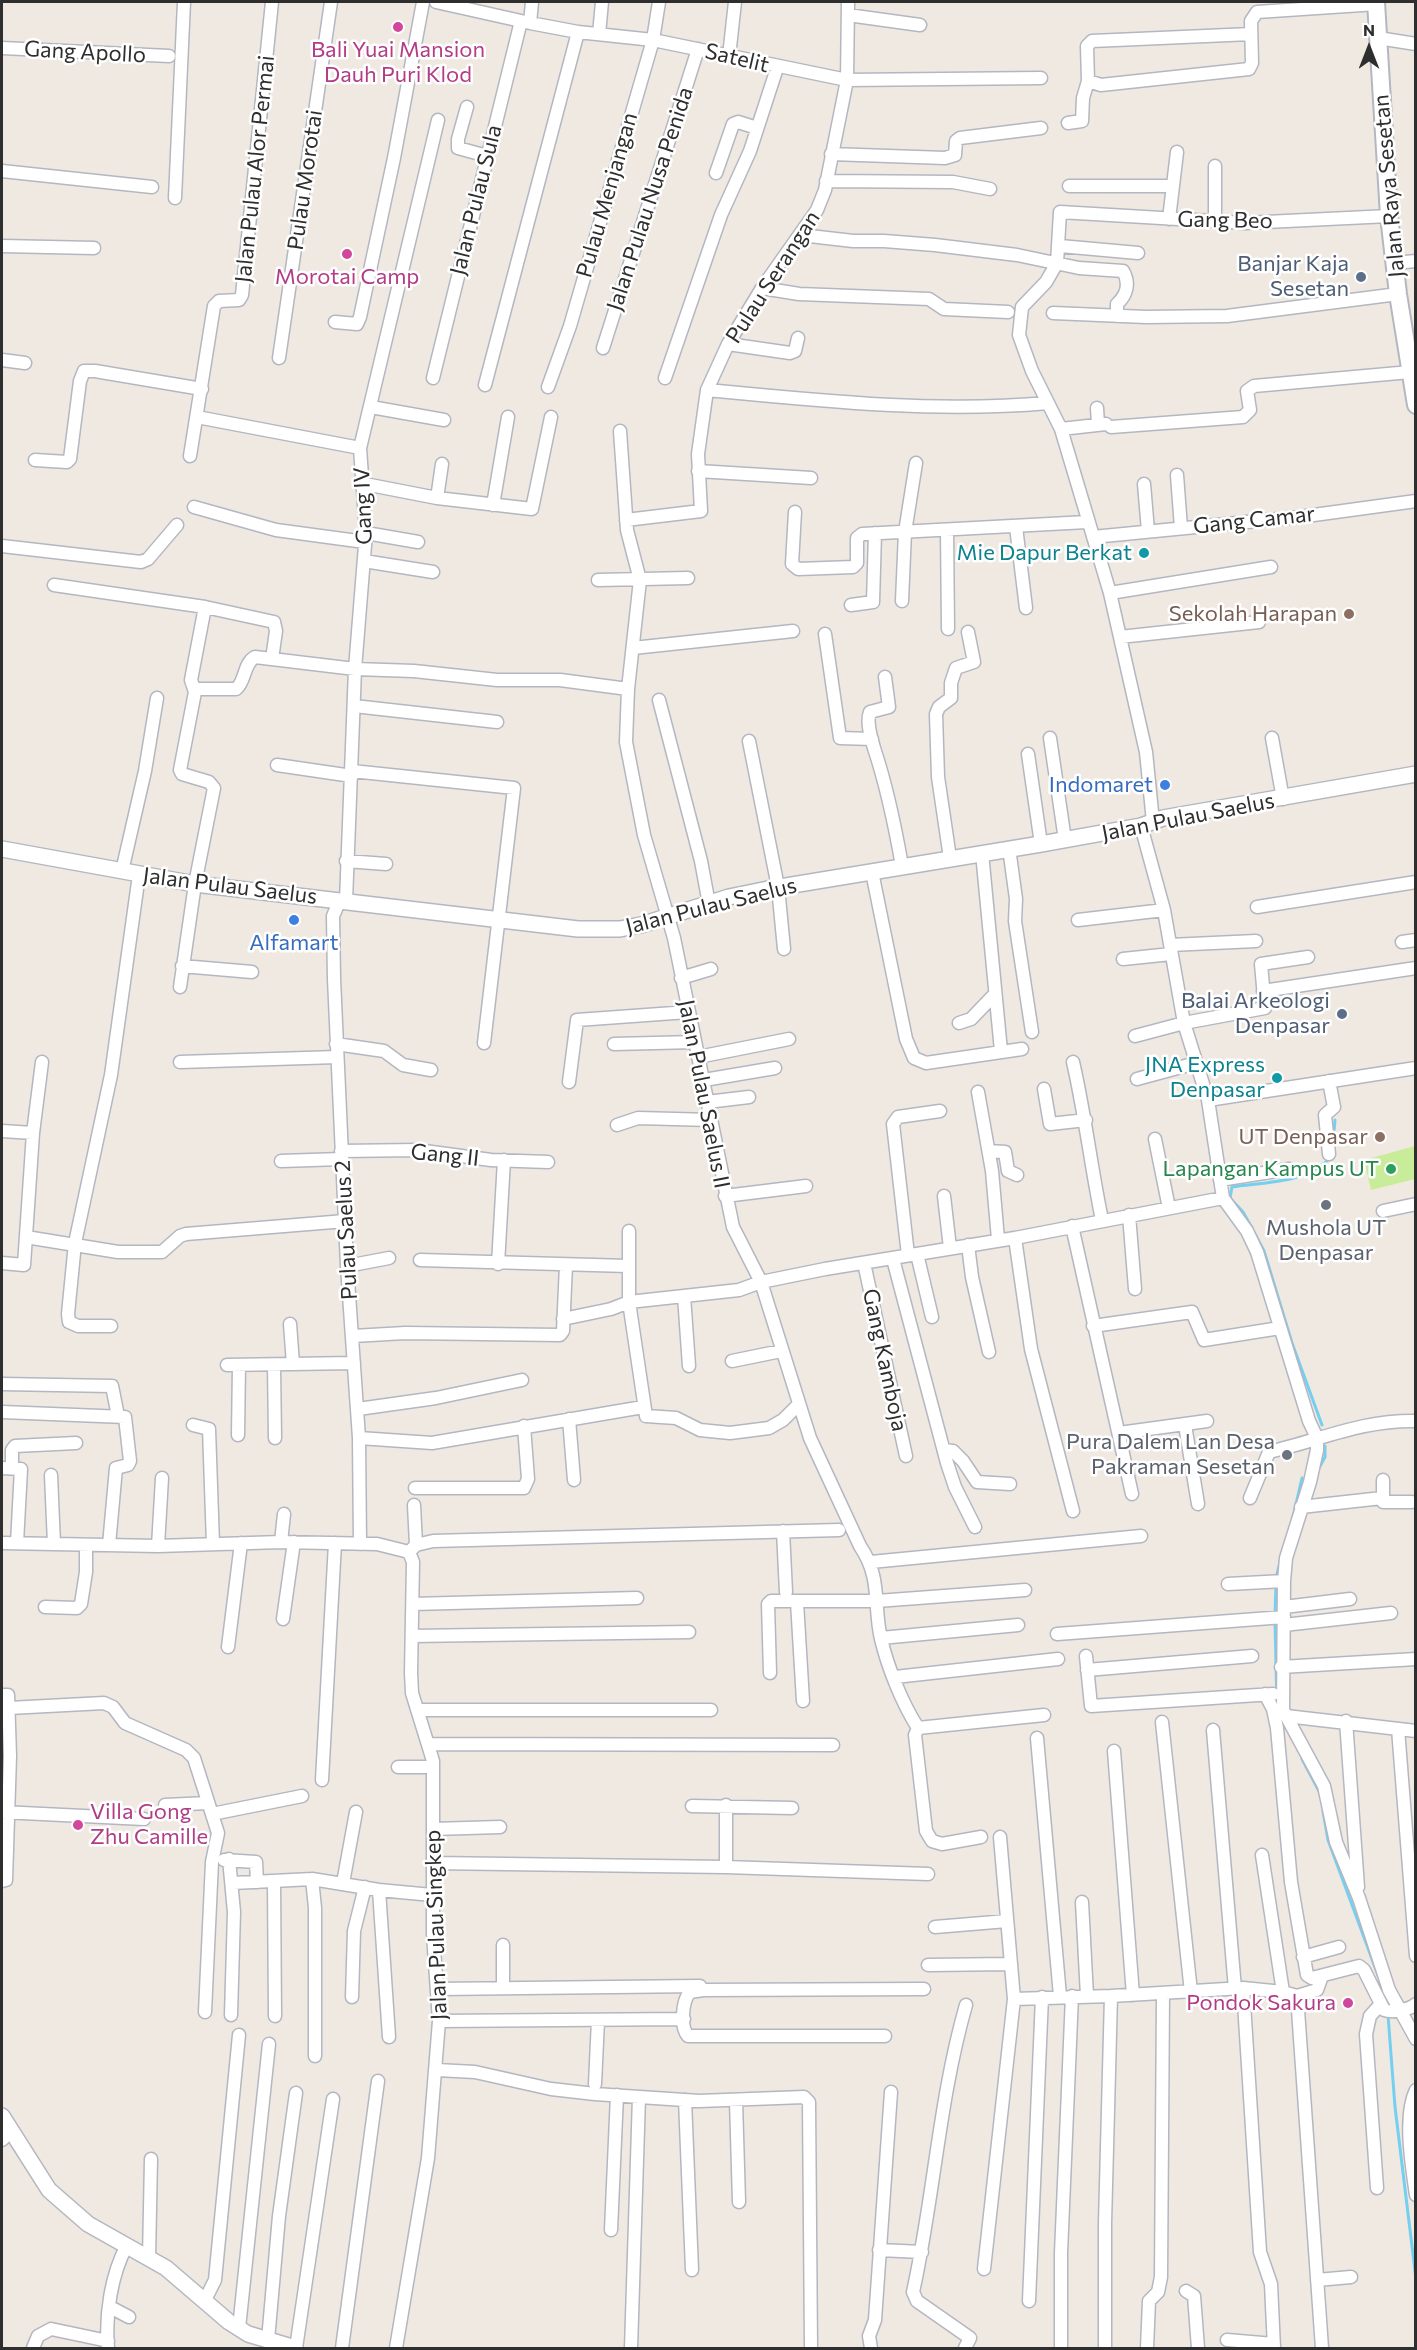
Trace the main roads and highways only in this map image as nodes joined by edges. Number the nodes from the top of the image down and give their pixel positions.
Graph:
1 (1376, 3) edge
2 (1411, 344) edge
3 (1416, 405) edge

1 - 2 main road, Jalan Raya Sesetan
2 - 3 main road, Jalan Raya Sesetan

